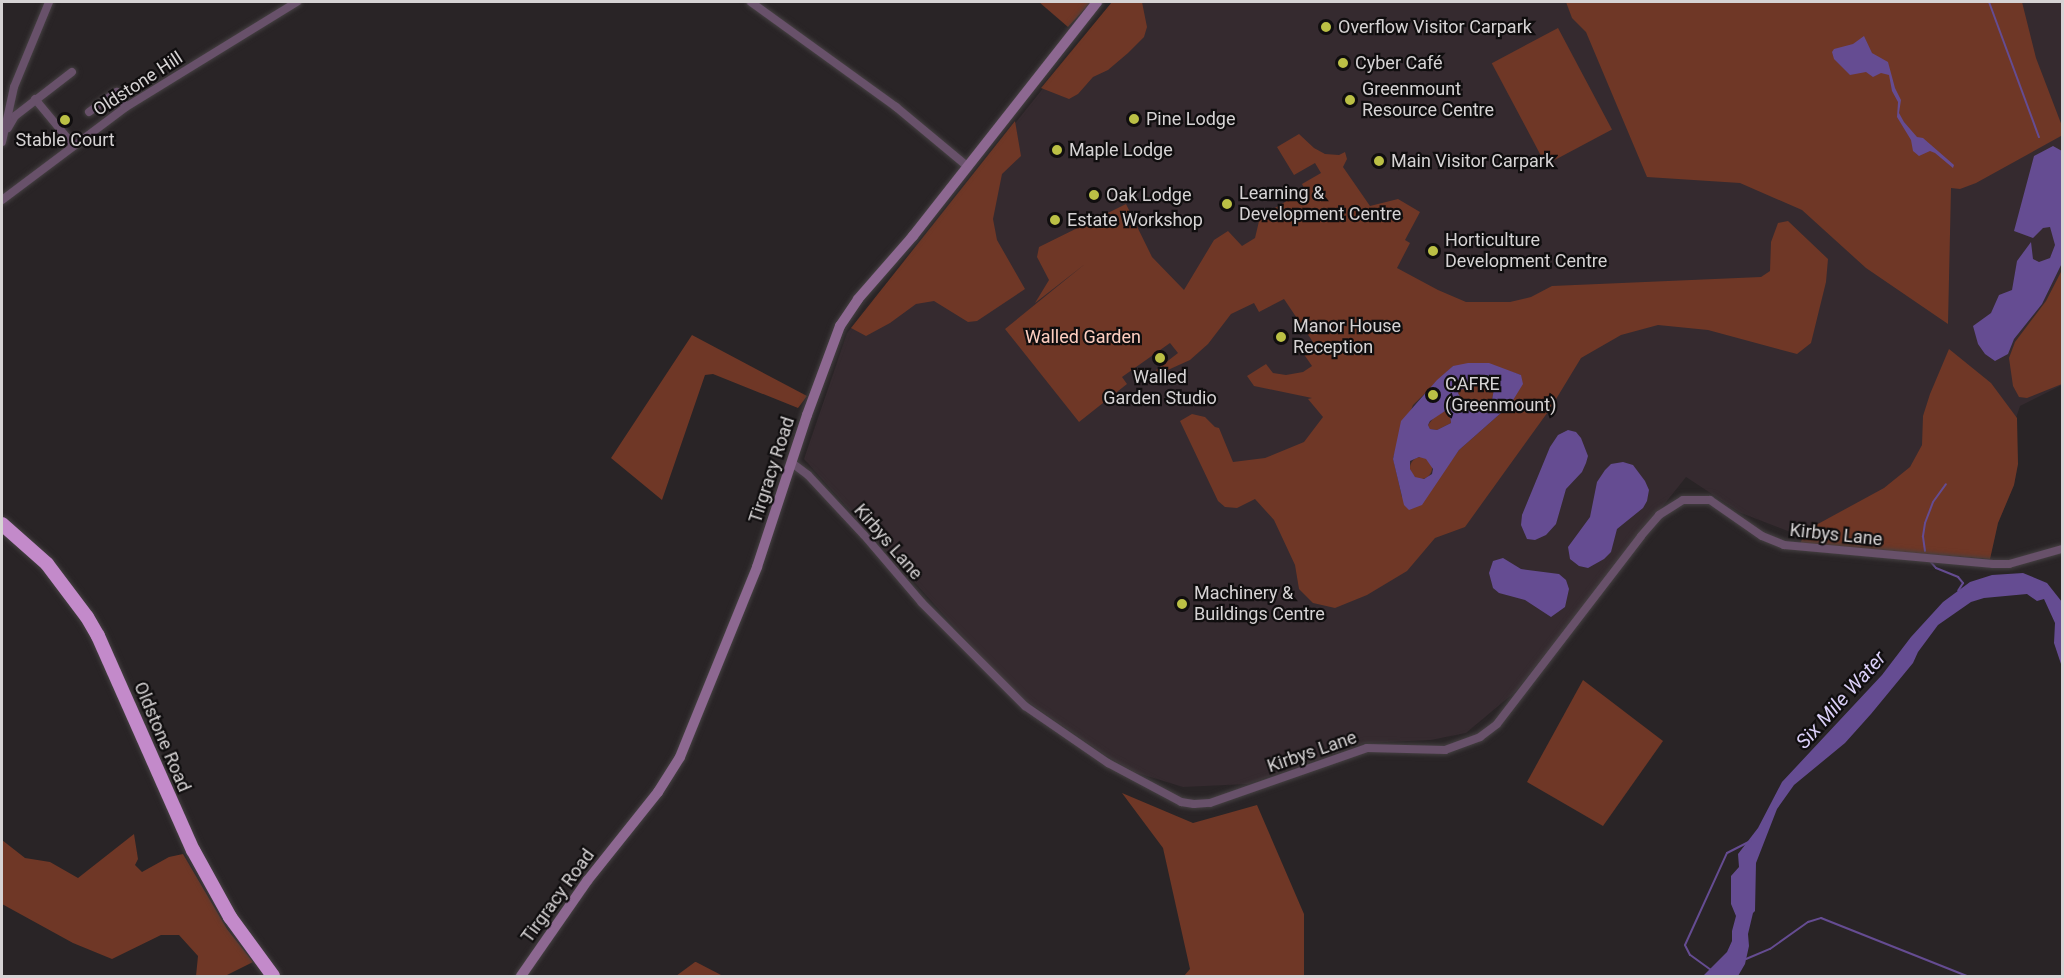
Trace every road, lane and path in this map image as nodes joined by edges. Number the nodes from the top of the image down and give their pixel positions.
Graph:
1 (49, 2) edge
2 (297, 2) edge
3 (750, 2) edge
4 (1097, 2) edge
5 (72, 72) dead end
6 (35, 99) junction
7 (126, 107) junction
8 (89, 112) dead end
9 (3, 138) edge
10 (74, 146) junction
11 (968, 166) junction
12 (2, 200) edge
13 (792, 463) junction
14 (2, 524) edge
15 (2062, 549) edge
16 (273, 976) edge
17 (521, 976) edge

1 - 9 street
2 - 7 street, Oldstone Hill
3 - 11 street
4 - 11 street, Tirgracy Road
5 - 6 street
6 - 9 street
6 - 10 street
7 - 8 street
7 - 10 street, Oldstone Hill
10 - 12 street, Oldstone Hill
11 - 13 street, Tirgracy Road
13 - 15 street, Kirbys Lane
13 - 17 street, Tirgracy Road
14 - 16 highway, Oldstone Road

